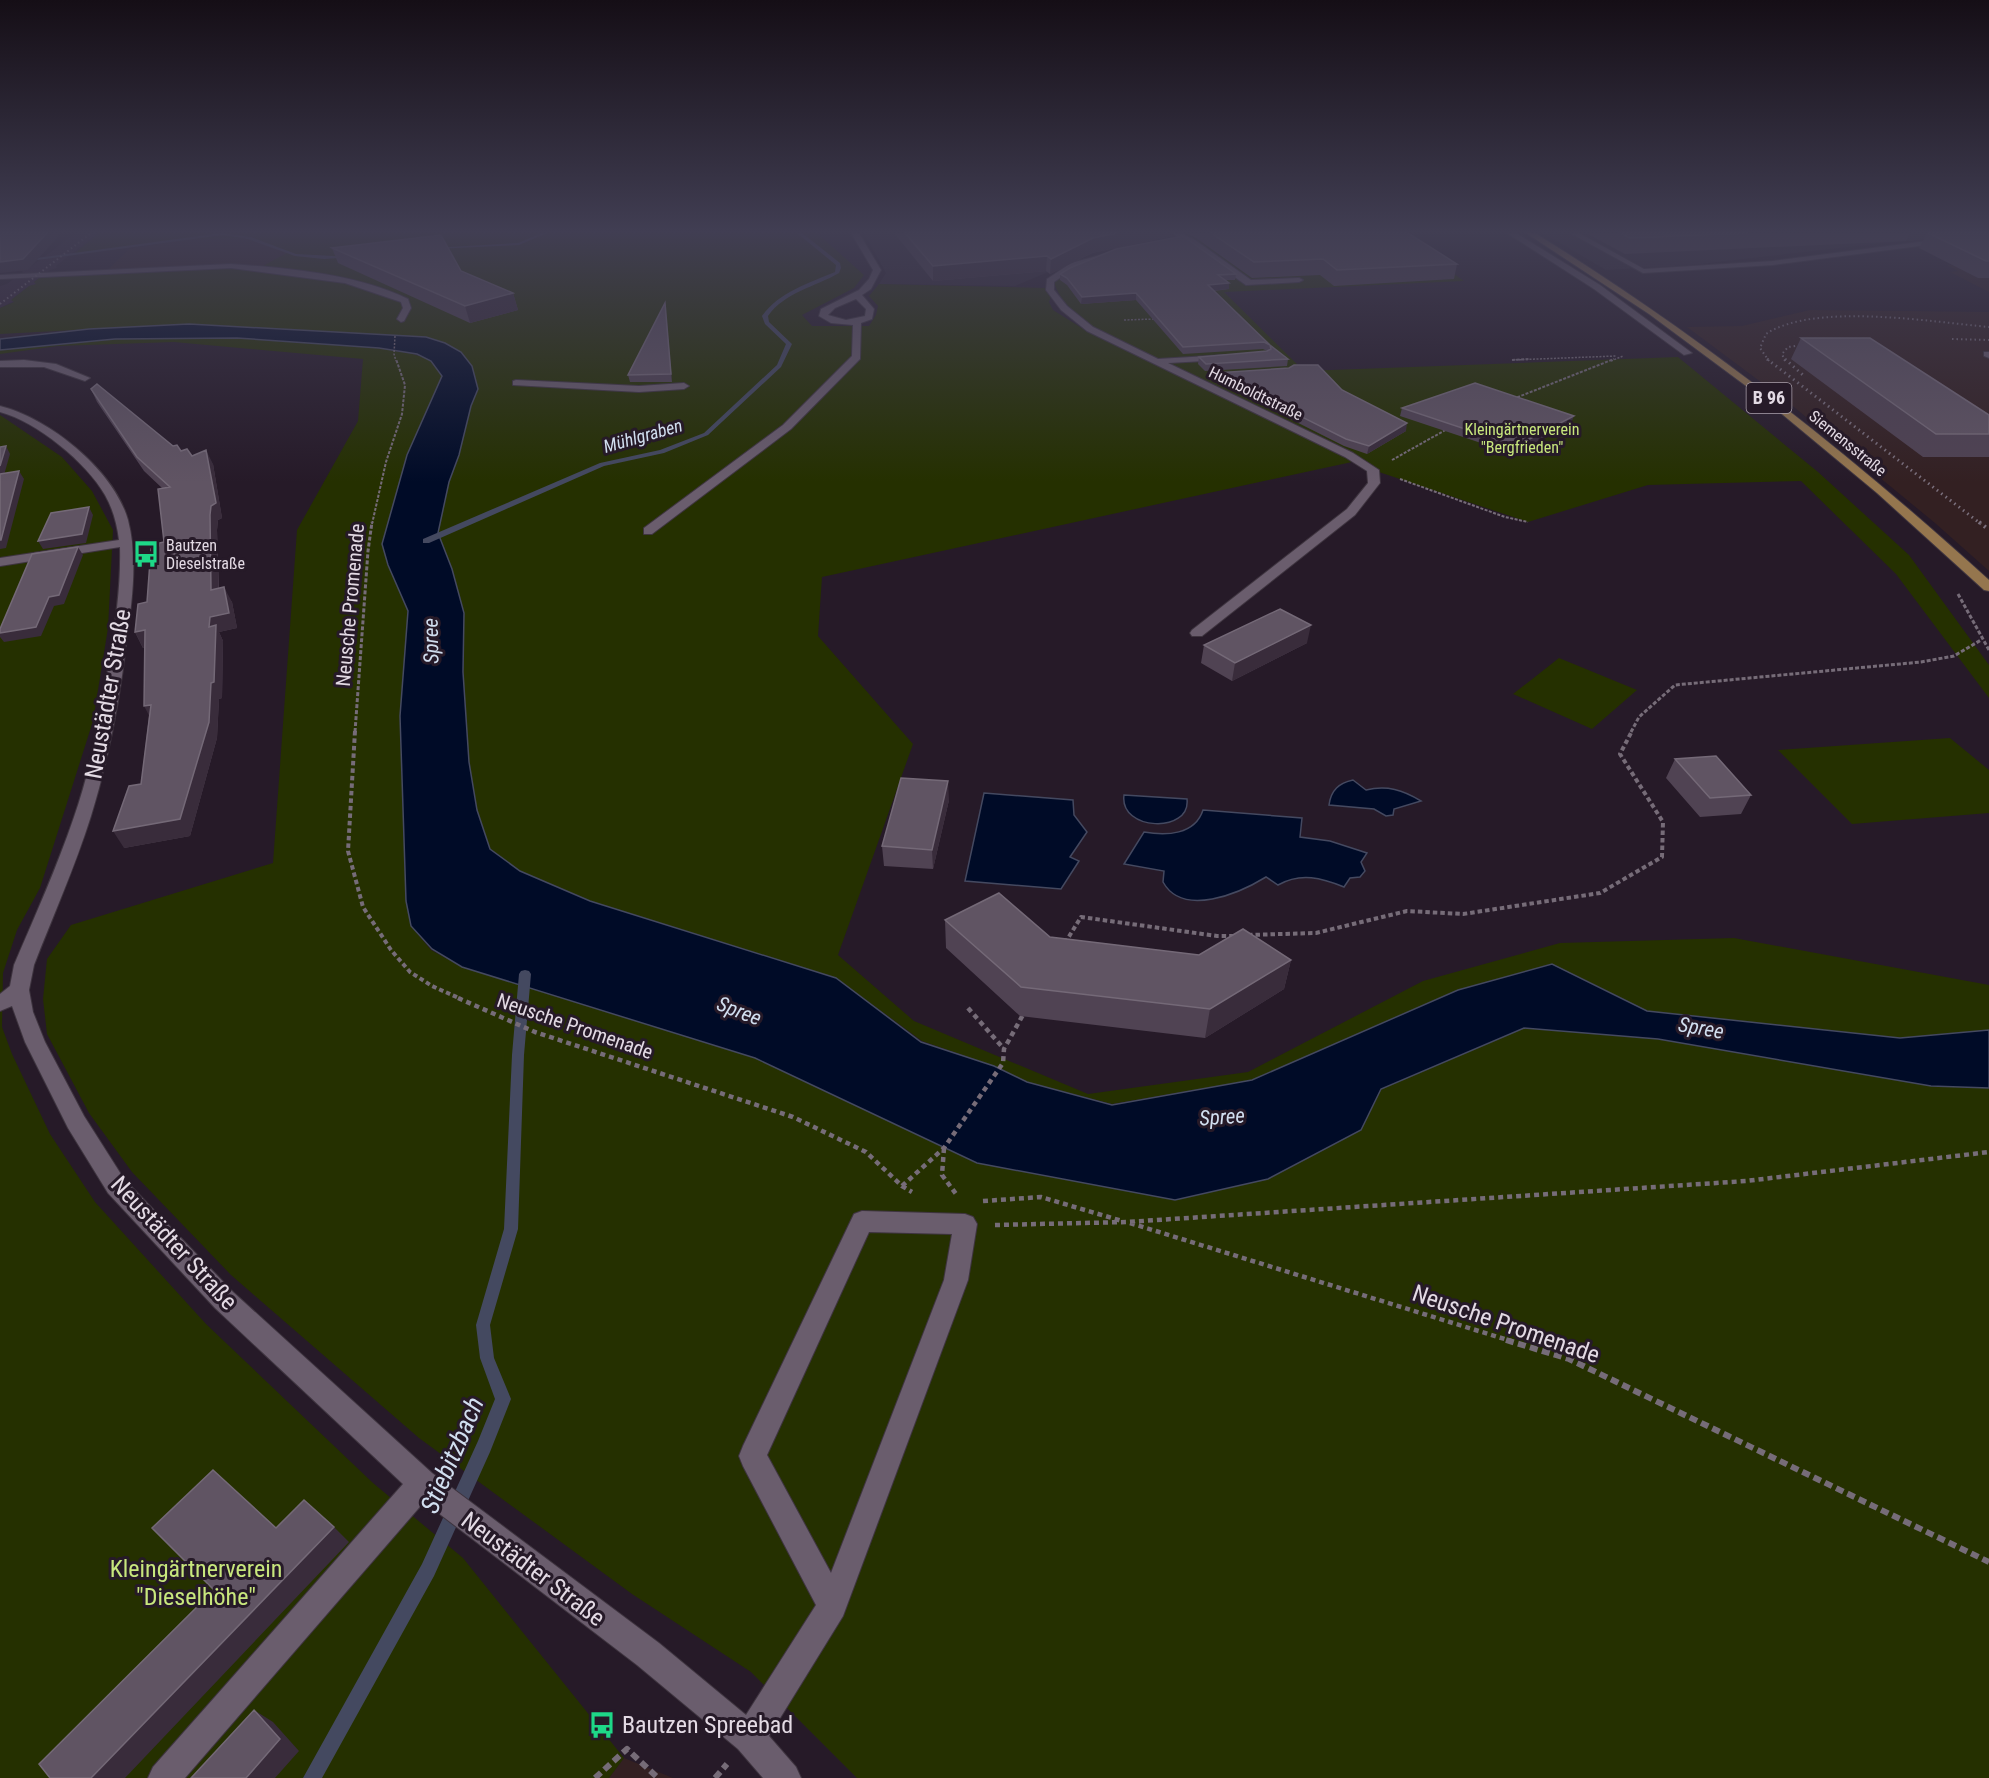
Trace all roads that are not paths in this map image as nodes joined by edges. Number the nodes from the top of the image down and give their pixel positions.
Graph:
1 (403, 316) edge
2 (823, 316) edge
3 (870, 316) edge
4 (1074, 316) edge
5 (1637, 316) edge
6 (1657, 316) edge
7 (401, 319) dead end
8 (857, 322) junction
9 (1687, 352) dead end
10 (1228, 357) edge
11 (1182, 360) junction
12 (1156, 361) junction
13 (0, 364) edge
14 (1212, 375) edge
15 (85, 378) dead end
16 (516, 383) dead end
17 (684, 386) dead end
18 (0, 409) edge
19 (648, 531) dead end
20 (124, 543) junction
21 (0, 562) edge
22 (1989, 587) edge
23 (1197, 633) dead end
24 (19, 990) junction
25 (0, 1004) edge
26 (427, 1487) junction
27 (833, 1606) junction
28 (749, 1738) junction
29 (164, 1778) edge
30 (785, 1778) edge

1 - 7 street
2 - 8 street
3 - 8 street
4 - 12 street, Humboldtstraße
5 - 9 street
6 - 22 main road, Siemensstraße / B 96
8 - 19 street
10 - 11 street
11 - 12 street
11 - 14 street
12 - 23 street, Humboldtstraße
13 - 15 street
16 - 17 street
18 - 20 street, Neustädter Straße
20 - 21 street
20 - 24 street, Neustädter Straße
24 - 25 street
24 - 26 street, Neustädter Straße
26 - 28 street, Neustädter Straße
26 - 29 street
27 - 27 street
27 - 28 street
28 - 30 street, Neustädter Straße

